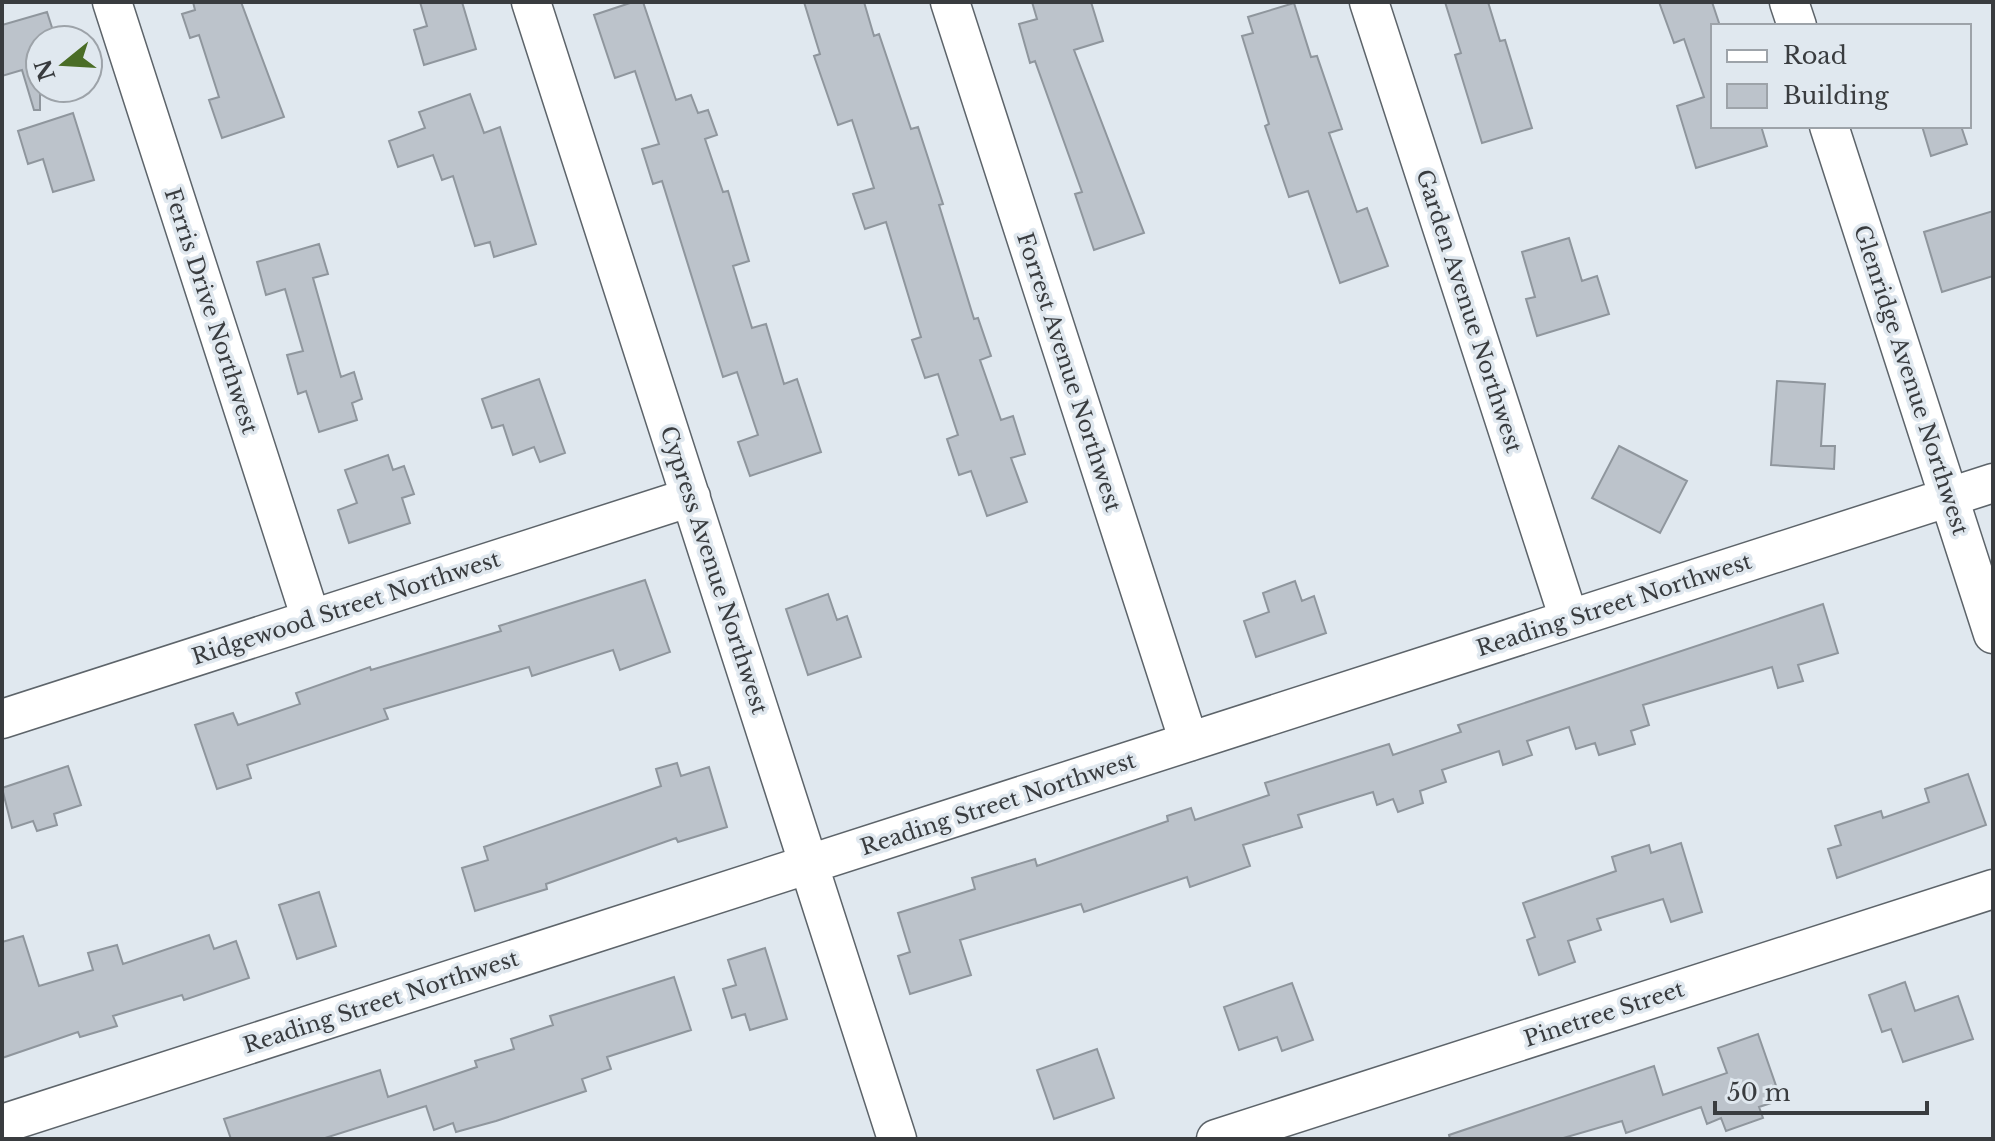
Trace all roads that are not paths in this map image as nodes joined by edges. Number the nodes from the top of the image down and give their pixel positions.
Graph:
1 (112, 2) edge
2 (531, 2) edge
3 (950, 2) edge
4 (1369, 2) edge
5 (1789, 2) edge
6 (1796, 24) edge
7 (1830, 128) edge
8 (1993, 483) edge
9 (691, 497) junction
10 (1949, 497) junction
11 (311, 619) junction
12 (1569, 619) junction
13 (1993, 634) edge
14 (2, 719) edge
15 (1189, 742) junction
16 (809, 864) junction
17 (1993, 889) edge
18 (2, 1124) edge
19 (897, 1139) edge
20 (1216, 1139) edge

1 - 11 street, Ferris Drive Northwest
2 - 9 street, Cypress Avenue Northwest
3 - 15 street, Forrest Avenue Northwest
4 - 12 street, Garden Avenue Northwest
5 - 6 street
7 - 10 street, Glenridge Avenue Northwest
8 - 10 street, Reading Street Northwest
9 - 11 street, Ridgewood Street Northwest
9 - 16 street, Cypress Avenue Northwest
10 - 12 street, Reading Street Northwest
10 - 13 street, Glenridge Avenue Northwest
11 - 14 street, Ridgewood Street Northwest
12 - 15 street, Reading Street Northwest
15 - 16 street, Reading Street Northwest
16 - 18 street, Reading Street Northwest
16 - 19 street, Cypress Avenue Northwest
17 - 20 street, Pinetree Street

